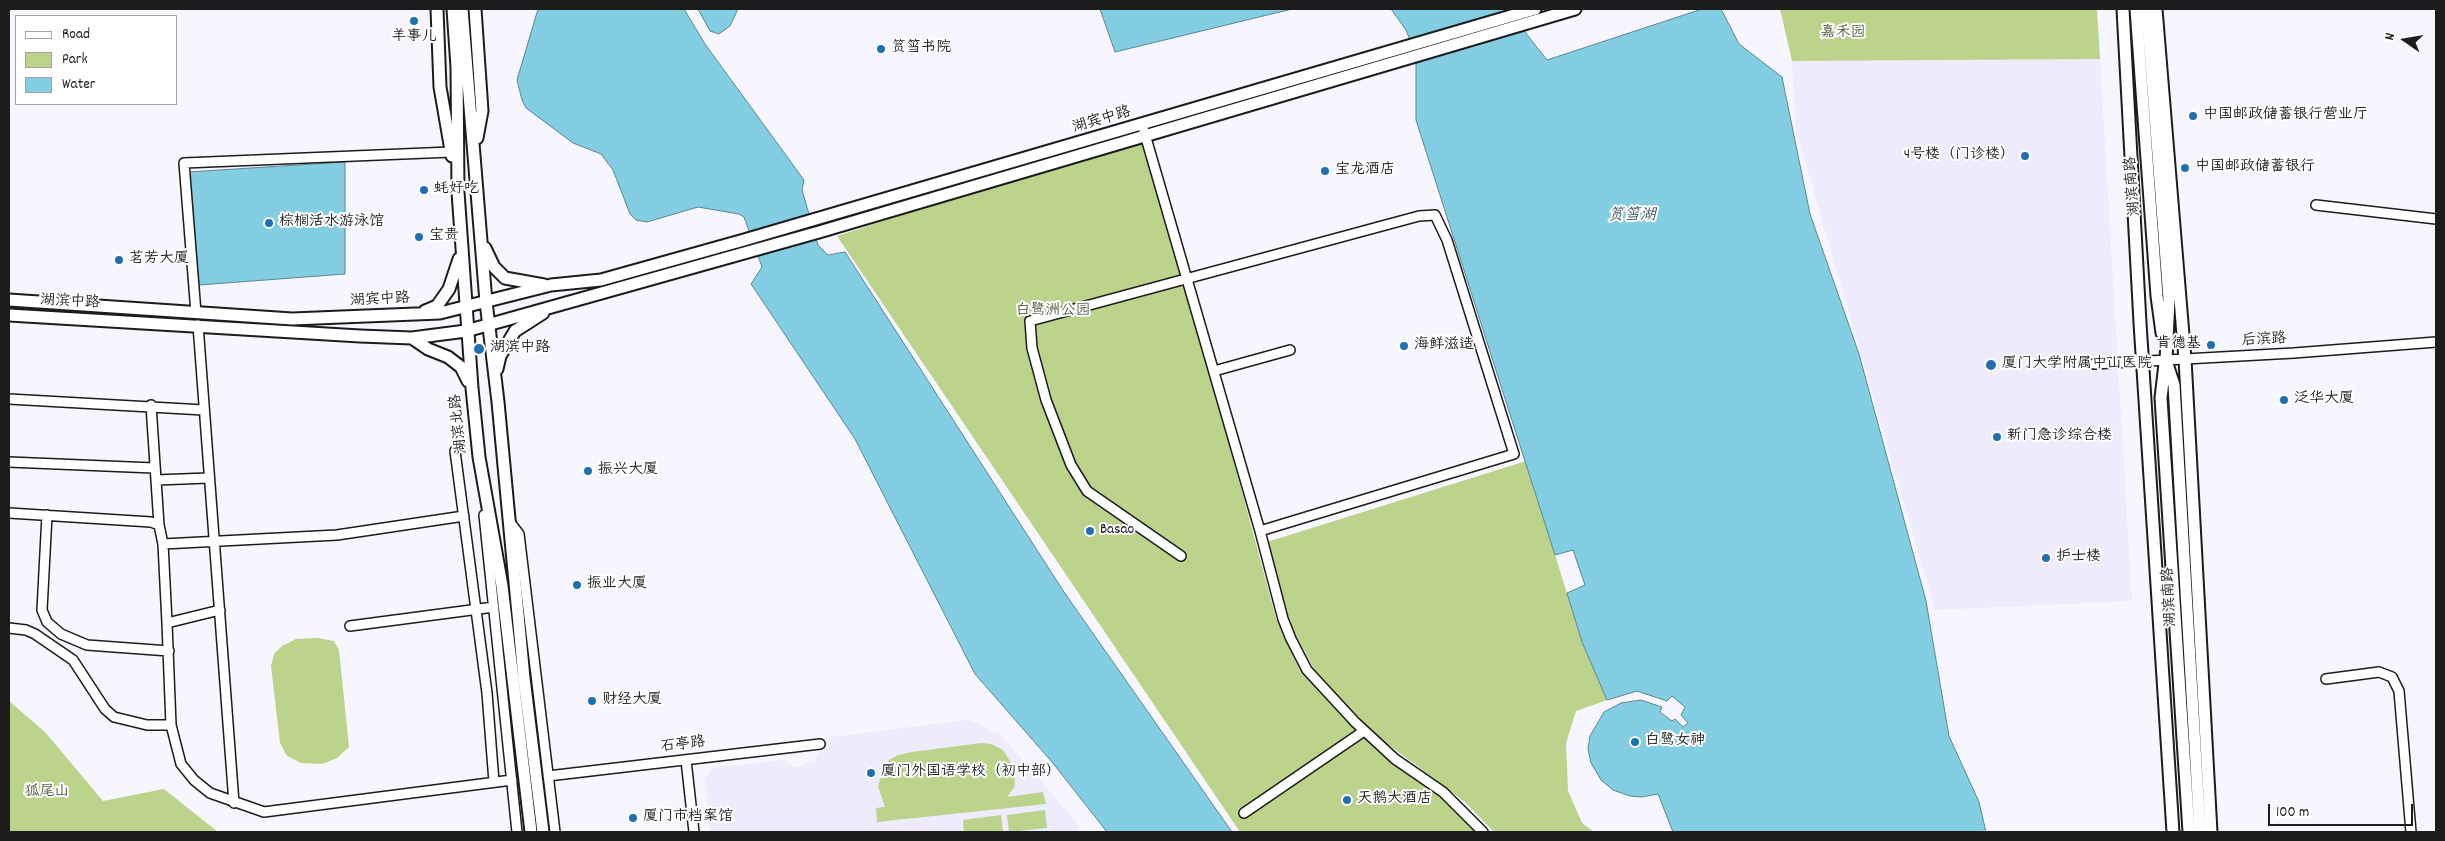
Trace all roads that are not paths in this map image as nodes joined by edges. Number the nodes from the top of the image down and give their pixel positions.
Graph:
1 (437, 9) edge
2 (453, 9) edge
3 (462, 9) edge
4 (475, 9) edge
5 (1575, 9) edge
6 (2123, 9) edge
7 (2136, 9) edge
8 (2147, 9) edge
9 (2156, 9) edge
10 (1532, 14) edge
11 (1142, 124) junction
12 (1146, 136) junction
13 (475, 150) junction
14 (451, 152) junction
15 (458, 192) junction
16 (2316, 204) dead end
17 (2436, 219) edge
18 (482, 241) junction
19 (462, 248) junction
20 (1188, 280) junction
21 (550, 285) junction
22 (9, 300) edge
23 (486, 302) junction
24 (557, 305) junction
25 (467, 306) junction
26 (196, 313) junction
27 (419, 314) junction
28 (9, 315) edge
29 (489, 324) junction
30 (198, 325) junction
31 (466, 331) junction
32 (412, 338) junction
33 (2436, 342) edge
34 (1290, 350) dead end
35 (2185, 359) junction
36 (2166, 361) junction
37 (2143, 362) junction
38 (2094, 364) dead end
39 (1214, 372) junction
40 (495, 378) junction
41 (472, 388) junction
42 (9, 399) edge
43 (151, 405) junction
44 (204, 410) junction
45 (455, 451) dead end
46 (479, 457) junction
47 (9, 462) edge
48 (154, 468) junction
49 (208, 478) junction
50 (156, 480) junction
51 (9, 513) edge
52 (46, 515) junction
53 (464, 516) junction
54 (508, 520) junction
55 (159, 525) junction
56 (1260, 531) junction
57 (212, 540) junction
58 (163, 544) junction
59 (1181, 556) dead end
60 (494, 607) junction
61 (220, 610) junction
62 (476, 610) junction
63 (167, 623) junction
64 (350, 626) dead end
65 (9, 628) edge
66 (169, 651) junction
67 (2326, 680) dead end
68 (170, 725) junction
69 (1364, 731) junction
70 (820, 744) dead end
71 (686, 760) junction
72 (548, 776) junction
73 (512, 780) junction
74 (494, 782) junction
75 (234, 803) junction
76 (1244, 812) dead end
77 (517, 832) edge
78 (531, 832) edge
79 (543, 832) edge
80 (555, 832) edge
81 (694, 832) edge
82 (1483, 832) edge
83 (2174, 832) edge
84 (2189, 832) edge
85 (2200, 832) edge
86 (2212, 832) edge
87 (2411, 832) edge

1 - 14 main road
2 - 15 main road, 湖滨北路
3 - 13 main road
4 - 13 main road
5 - 10 main road
6 - 37 main road
7 - 36 main road, 湖滨南路
8 - 36 main road, 湖滨南路
9 - 35 main road
10 - 11 main road, 湖宾中路
10 - 12 main road, 湖滨中路
11 - 12 street
11 - 21 main road, 湖宾中路
12 - 20 street
12 - 24 main road, 湖滨中路
13 - 18 main road
14 - 15 main road
14 - 26 street
15 - 19 main road, 湖滨北路
16 - 17 street
18 - 21 main road
18 - 23 main road
19 - 25 main road, 湖滨北路
19 - 27 main road
20 - 39 street
20 - 56 street
20 - 59 street
21 - 23 main road, 湖宾中路
22 - 26 main road, 湖宾中路
23 - 25 main road, 湖宾中路
23 - 29 main road
24 - 29 main road, 湖滨中路
24 - 40 main road
25 - 27 main road, 湖宾中路
25 - 31 main road, 湖滨北路
26 - 27 main road, 湖宾中路
28 - 30 main road, 湖滨中路
29 - 31 main road, 湖滨中路
29 - 40 main road
30 - 32 main road, 湖滨中路
30 - 44 street
31 - 32 main road, 湖滨中路
31 - 41 main road, 湖滨北路
32 - 41 main road
33 - 35 street, 后滨路
34 - 39 street
35 - 36 street, 后滨路
35 - 86 main road
36 - 37 street, 后滨路
36 - 84 main road, 湖滨南路
36 - 85 main road, 湖滨南路
37 - 38 street, 后滨路
37 - 83 main road
39 - 56 street
40 - 54 main road
41 - 46 main road, 湖滨北路
42 - 43 street
43 - 44 street
43 - 48 street
44 - 49 street
45 - 53 street
46 - 60 street
46 - 78 main road, 湖滨北路
47 - 48 street
48 - 50 street
49 - 50 street
49 - 57 street
50 - 55 street
51 - 52 street
52 - 55 street
52 - 66 street
53 - 57 street
53 - 62 street
54 - 72 street
54 - 79 main road
55 - 58 street
56 - 69 street
57 - 58 street
57 - 61 street
58 - 63 street
60 - 62 street
60 - 73 street
61 - 63 street
61 - 75 street
62 - 64 street
62 - 74 street
63 - 66 street
65 - 68 street
66 - 68 street
67 - 87 street
68 - 75 street
69 - 76 street
69 - 82 street
70 - 71 street, 石亭路
71 - 72 street, 石亭路
71 - 81 street
72 - 80 street
73 - 74 street
73 - 77 street
74 - 75 street

